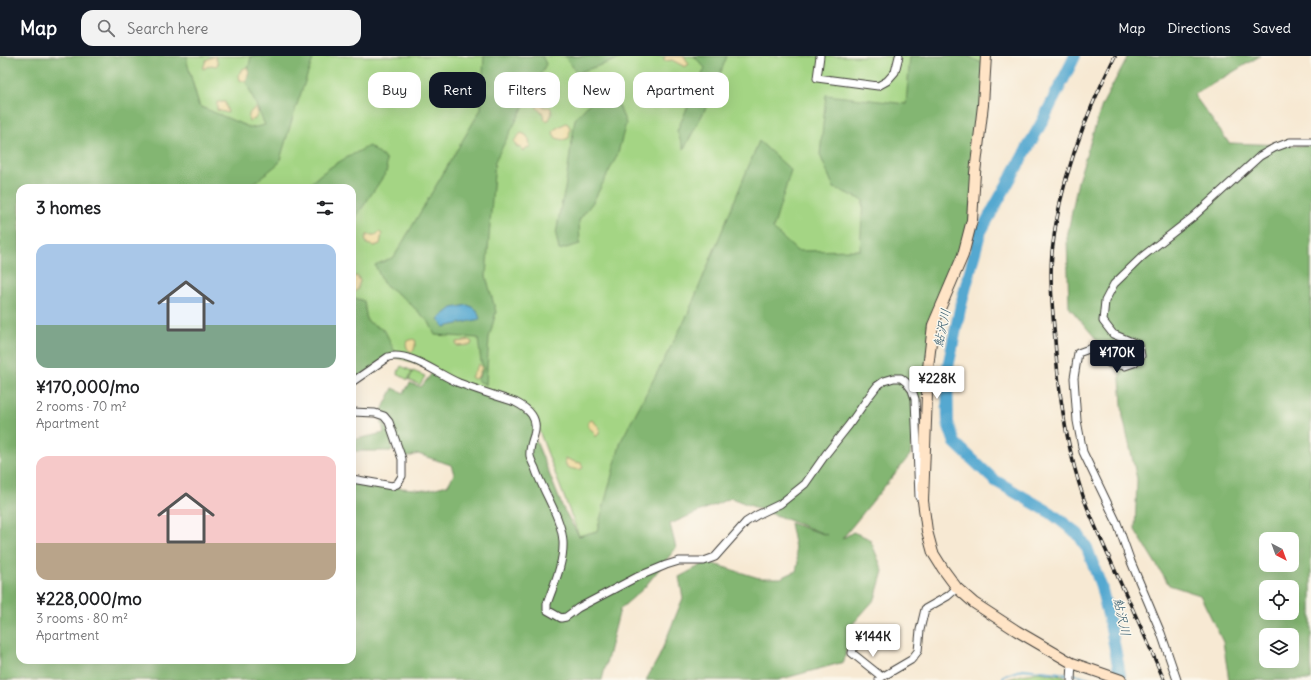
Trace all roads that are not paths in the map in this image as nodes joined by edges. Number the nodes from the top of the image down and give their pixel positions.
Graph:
1 (820, 56) edge
2 (899, 56) edge
3 (986, 56) edge
4 (1311, 142) edge
5 (356, 379) edge
6 (356, 412) edge
7 (356, 480) edge
8 (925, 523) junction
9 (957, 588) junction
10 (855, 642) dead end
11 (1072, 663) junction
12 (880, 678) edge
13 (1071, 680) edge
14 (1121, 680) edge
15 (1177, 680) edge

1 - 2 street
3 - 8 street
4 - 15 street
5 - 8 street
6 - 7 street
8 - 9 street
9 - 11 street
9 - 12 street
10 - 12 street
11 - 13 street
11 - 14 street

